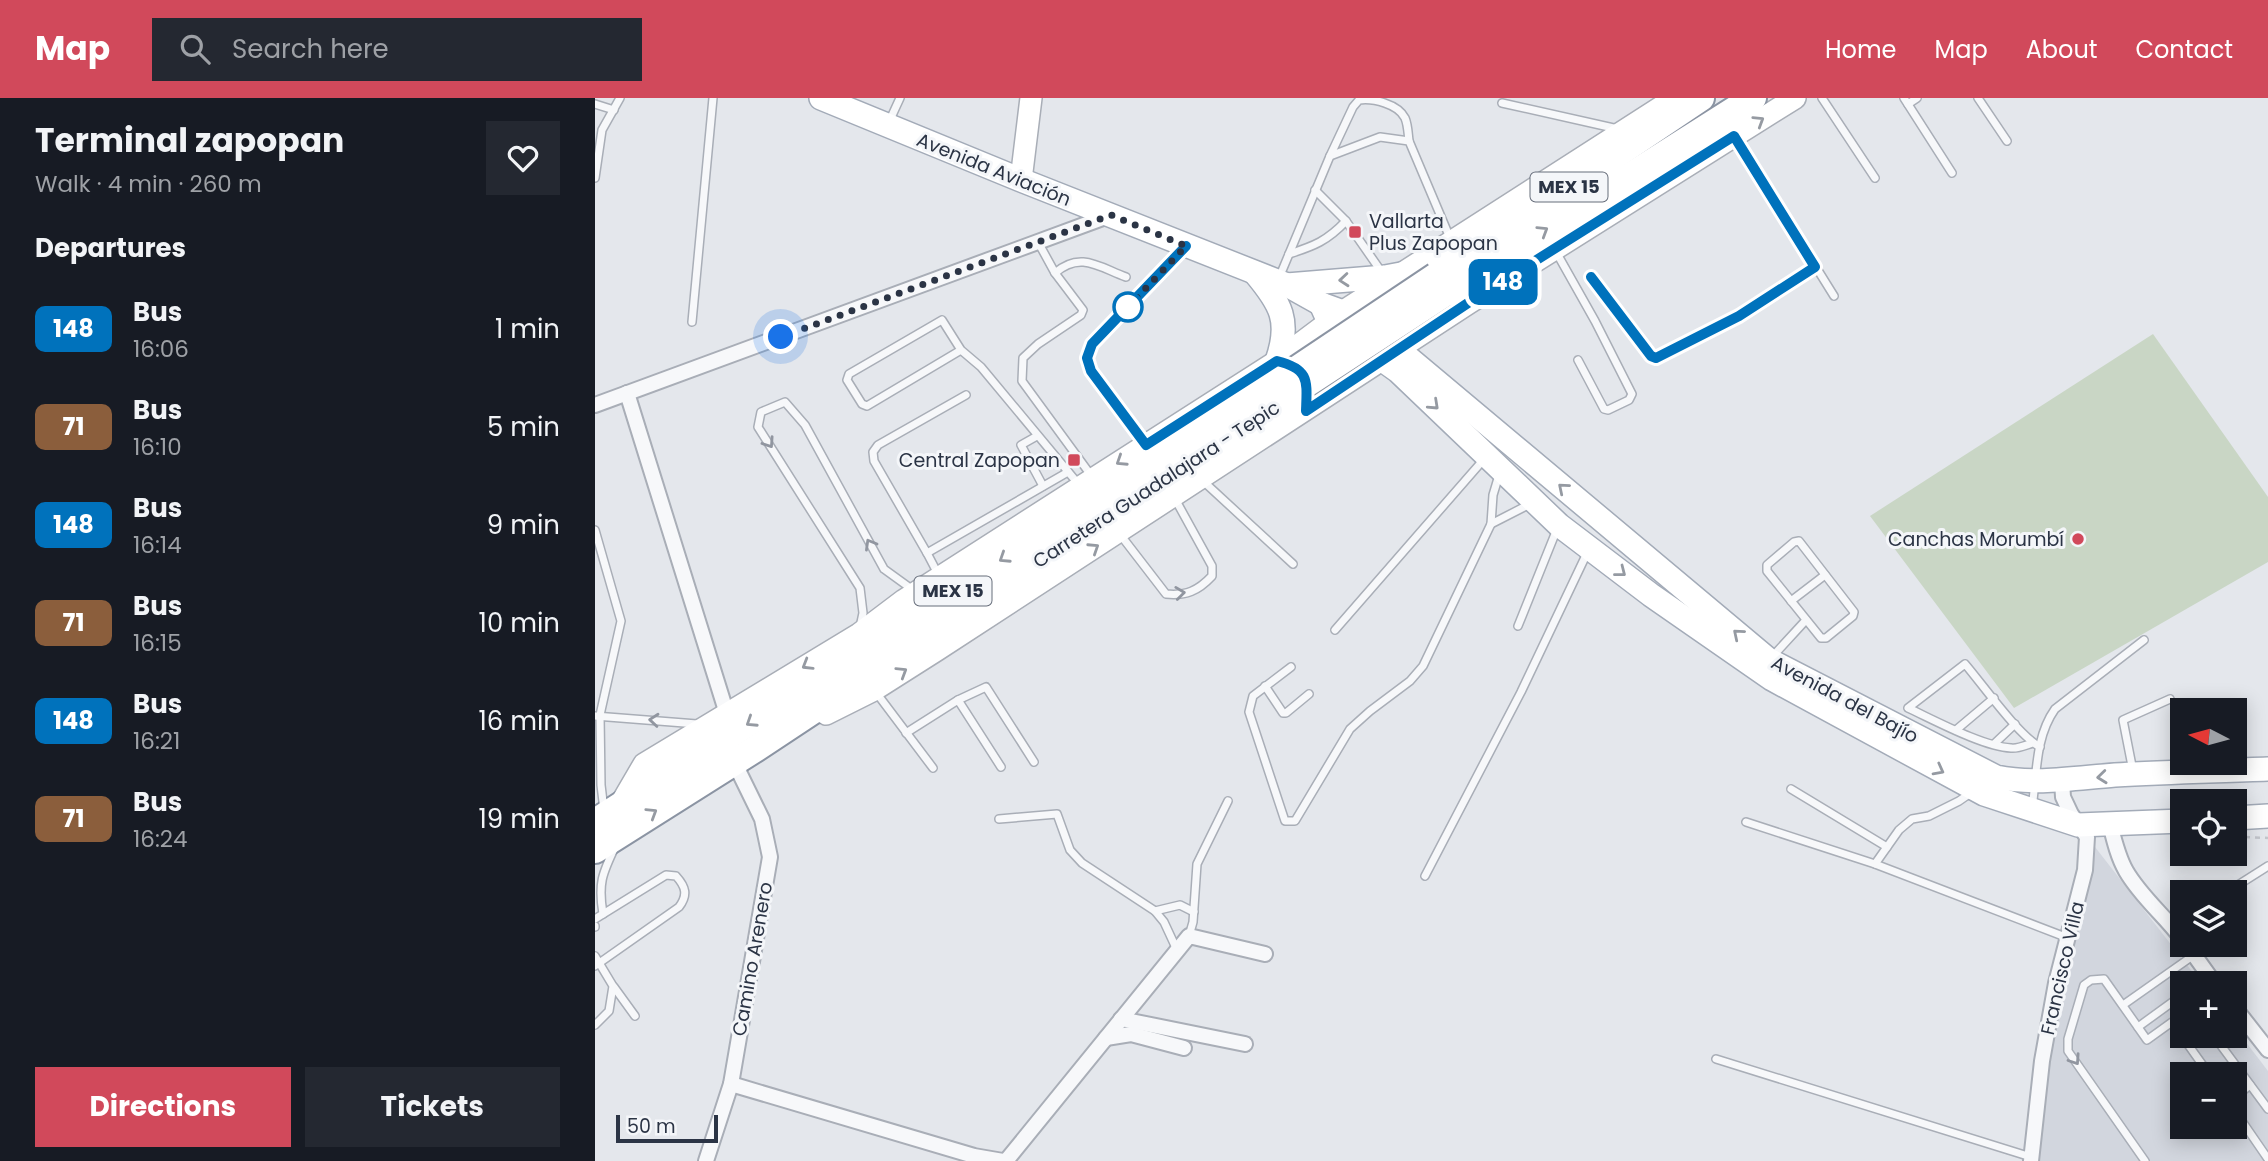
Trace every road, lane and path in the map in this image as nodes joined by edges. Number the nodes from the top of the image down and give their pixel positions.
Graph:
1 (620, 98) edge
2 (713, 98) edge
3 (821, 98) edge
4 (900, 98) edge
5 (1031, 98) edge
6 (1675, 98) edge
7 (1701, 98) edge
8 (1753, 98) edge
9 (1795, 98) edge
10 (1822, 98) edge
11 (1917, 98) edge
12 (1977, 98) edge
13 (1906, 101) edge
14 (1502, 103) dead end
15 (595, 104) edge
16 (614, 110) junction
17 (888, 126) junction
18 (1623, 131) junction
19 (1734, 136) junction
20 (1409, 141) junction
21 (2007, 141) dead end
22 (1330, 156) junction
23 (1952, 173) dead end
24 (595, 178) edge
25 (1875, 178) dead end
26 (1021, 180) junction
27 (1315, 190) junction
28 (1111, 215) junction
29 (1346, 222) junction
30 (1038, 242) junction
31 (1186, 246) junction
32 (1555, 249) junction
33 (1289, 254) junction
34 (1442, 265) junction
35 (1815, 267) junction
36 (1055, 273) junction
37 (1255, 273) junction
38 (1393, 275) junction
39 (1126, 277) dead end
40 (1591, 277) dead end
41 (1282, 283) junction
42 (1834, 296) dead end
43 (1468, 303) junction
44 (1331, 313) junction
45 (692, 322) dead end
46 (961, 350) junction
47 (1391, 354) junction
48 (1578, 360) dead end
49 (1292, 385) junction
50 (627, 394) junction
51 (966, 395) dead end
52 (595, 405) edge
53 (1037, 436) junction
54 (1146, 445) junction
55 (1494, 462) junction
56 (1081, 479) junction
57 (1201, 479) junction
58 (1043, 486) junction
59 (1174, 496) junction
60 (1536, 502) junction
61 (1490, 524) junction
62 (1559, 524) junction
63 (595, 530) edge
64 (1118, 533) junction
65 (1590, 548) junction
66 (927, 553) junction
67 (1293, 564) dead end
68 (1825, 575) junction
69 (940, 577) junction
70 (916, 592) junction
71 (1791, 601) junction
72 (1806, 620) junction
73 (1518, 626) dead end
74 (1335, 630) dead end
75 (859, 634) junction
76 (2144, 640) dead end
77 (1769, 660) junction
78 (1291, 667) dead end
79 (868, 684) junction
80 (1265, 687) junction
81 (1309, 694) dead end
82 (1994, 698) junction
83 (958, 699) junction
84 (2170, 699) dead end
85 (727, 714) junction
86 (597, 716) edge
87 (2015, 724) junction
88 (708, 725) junction
89 (1955, 730) junction
90 (906, 733) junction
91 (1994, 744) junction
92 (2036, 745) junction
93 (746, 754) junction
94 (1034, 762) dead end
95 (1001, 767) dead end
96 (933, 768) dead end
97 (2268, 769) edge
98 (2133, 775) junction
99 (2036, 781) junction
100 (2061, 781) junction
101 (1791, 789) dead end
102 (1975, 789) junction
103 (1228, 801) dead end
104 (2031, 808) junction
105 (2268, 816) edge
106 (2247, 817) edge
107 (610, 819) edge
108 (999, 819) dead end
109 (1747, 822) dead end
110 (2170, 822) edge
111 (2110, 824) junction
112 (2078, 825) junction
113 (2247, 837) edge
114 (2268, 838) edge
115 (1887, 847) junction
116 (595, 850) edge
117 (1875, 864) junction
118 (2268, 866) edge
119 (1425, 876) dead end
120 (2246, 880) edge
121 (1155, 911) junction
122 (1194, 912) junction
123 (603, 914) junction
124 (595, 919) edge
125 (2170, 924) edge
126 (1189, 936) junction
127 (2068, 938) junction
128 (1177, 950) junction
129 (1265, 954) dead end
130 (2181, 957) edge
131 (596, 962) edge
132 (613, 986) junction
133 (2170, 1004) edge
134 (2123, 1005) junction
135 (2164, 1009) junction
136 (635, 1016) dead end
137 (1122, 1019) junction
138 (2170, 1019) edge
139 (2170, 1023) edge
140 (2247, 1024) edge
141 (595, 1025) edge
142 (2138, 1027) junction
143 (1106, 1038) junction
144 (1245, 1044) dead end
145 (1184, 1048) dead end
146 (2223, 1048) edge
147 (2268, 1050) edge
148 (1716, 1059) dead end
149 (731, 1084) junction
150 (2250, 1085) junction
151 (2247, 1087) edge
152 (2268, 1109) edge
153 (2247, 1128) edge
154 (974, 1158) edge
155 (2268, 1158) edge
156 (2031, 1159) edge
157 (706, 1161) edge
158 (1005, 1161) edge
159 (2145, 1161) edge

1 - 16 lane
2 - 45 lane
3 - 17 main road, Avenida Aviación
4 - 17 lane
5 - 26 main road
6 - 18 main road
7 - 34 highway, Carretera Guadalajara - Tepic / MEX 15
34 -> 8 highway, Carretera Guadalajara - Tepic / MEX 15
19 -> 9 main road
10 - 25 lane
11 - 13 lane
12 - 21 lane
13 - 23 lane
14 - 18 lane
15 - 16 lane
16 - 24 lane
17 - 26 main road, Avenida Aviación
18 - 34 main road
19 - 32 main road
19 - 35 lane
20 - 22 lane
20 - 22 lane
20 - 34 lane
22 - 27 lane
26 - 28 main road, Avenida Aviación
27 - 29 lane
27 - 33 lane
28 - 30 street
28 - 31 main road, Avenida Aviación
29 - 33 lane
29 - 38 lane
30 - 36 lane
30 - 50 street
31 - 37 main road, Avenida Aviación
31 - 54 lane
32 - 43 main road
32 - 48 lane
33 - 41 lane
34 - 38 main road
34 - 43 main road
34 - 49 highway, Carretera Guadalajara - Tepic / MEX 15, bridge
35 - 40 lane
35 - 42 lane
36 - 39 lane
36 - 56 lane
37 - 41 main road, Avenida Aviación
37 - 49 main road
38 -> 41 main road
38 - 44 main road
41 - 44 main road, Avenida Aviación
43 - 47 main road
44 - 47 main road, Avenida Aviación
44 - 49 main road
46 - 46 lane
46 - 53 lane
47 - 49 main road
47 -> 55 main road, Avenida del Bajío
77 -> 47 main road, Avenida del Bajío
49 - 54 main road
49 - 57 main road
49 - 79 highway, Carretera Guadalajara - Tepic / MEX 15
49 -> 107 highway, Carretera Guadalajara - Tepic / MEX 15
50 - 52 street
50 - 85 street
51 - 66 lane
53 - 56 lane
53 - 58 lane
54 -> 56 main road
55 - 60 main road, Avenida del Bajío
55 - 61 lane
55 - 74 lane
56 - 58 lane
56 - 69 main road
57 - 59 main road
57 - 67 lane
58 - 66 lane
59 - 64 main road
64 -> 59 lane
60 - 61 lane
60 - 62 main road, Avenida del Bajío
61 - 80 lane
62 - 65 main road, Avenida del Bajío
62 - 73 lane
63 - 86 lane
79 -> 64 main road
65 -> 102 main road, Avenida del Bajío
65 - 119 lane
66 - 69 lane
68 - 71 lane
68 - 71 lane
68 - 72 lane
69 - 70 main road
70 - 75 main road
70 -> 75 lane
71 - 72 lane
72 - 77 lane
75 -> 85 main road
76 - 92 lane
77 - 99 main road, Avenida del Bajío
78 - 80 lane
79 - 90 lane
79 - 93 highway, Carretera Guadalajara - Tepic / MEX 15
80 - 81 lane
82 - 87 lane
82 - 89 lane
82 - 89 lane
83 - 90 lane
83 - 94 lane
83 - 95 lane
84 - 98 lane
85 - 88 main road
88 -> 86 lane
86 - 107 lane
87 - 91 lane
87 - 92 lane
88 - 107 main road
89 - 91 lane
90 - 96 lane
91 - 92 lane
92 - 99 lane
107 -> 93 highway, Carretera Guadalajara - Tepic / MEX 15
93 - 149 street, Camino Arenero
97 - 98 main road, Avenida del Bajío
98 -> 100 main road, Avenida del Bajío
99 - 100 main road, Avenida del Bajío
99 - 104 lane
100 - 112 street, Francisco Villa
101 - 115 lane
102 - 104 main road, Avenida del Bajío
102 - 115 lane
103 - 122 lane
104 - 112 main road, Avenida del Bajío
105 - 106 main road
107 - 116 highway, Carretera Guadalajara - Tepic / MEX 15
107 - 123 lane
108 - 121 lane
109 - 117 lane
110 - 111 main road, Avenida del Bajío
111 - 112 main road, Avenida del Bajío
111 - 125 street
112 - 127 street, Francisco Villa
113 - 114 path
115 - 117 lane
117 - 127 lane
118 - 120 lane
121 - 122 lane
121 - 128 lane
122 - 126 lane
123 - 124 lane
123 - 131 lane
126 - 128 street
126 - 129 street
127 - 156 street, Francisco Villa
128 - 137 street
130 - 134 lane
131 - 132 lane
132 - 136 lane
132 - 141 lane
133 - 135 lane
134 - 142 lane
134 -> 159 lane
135 - 138 lane
135 - 142 lane
137 - 143 street
137 - 144 street
139 - 142 lane
140 - 147 street
143 - 145 street
143 - 158 street
146 - 150 lane
148 - 156 lane
149 - 154 street
149 - 157 street, Camino Arenero
150 - 151 lane
150 - 152 lane
153 - 155 lane
154 - 158 street

